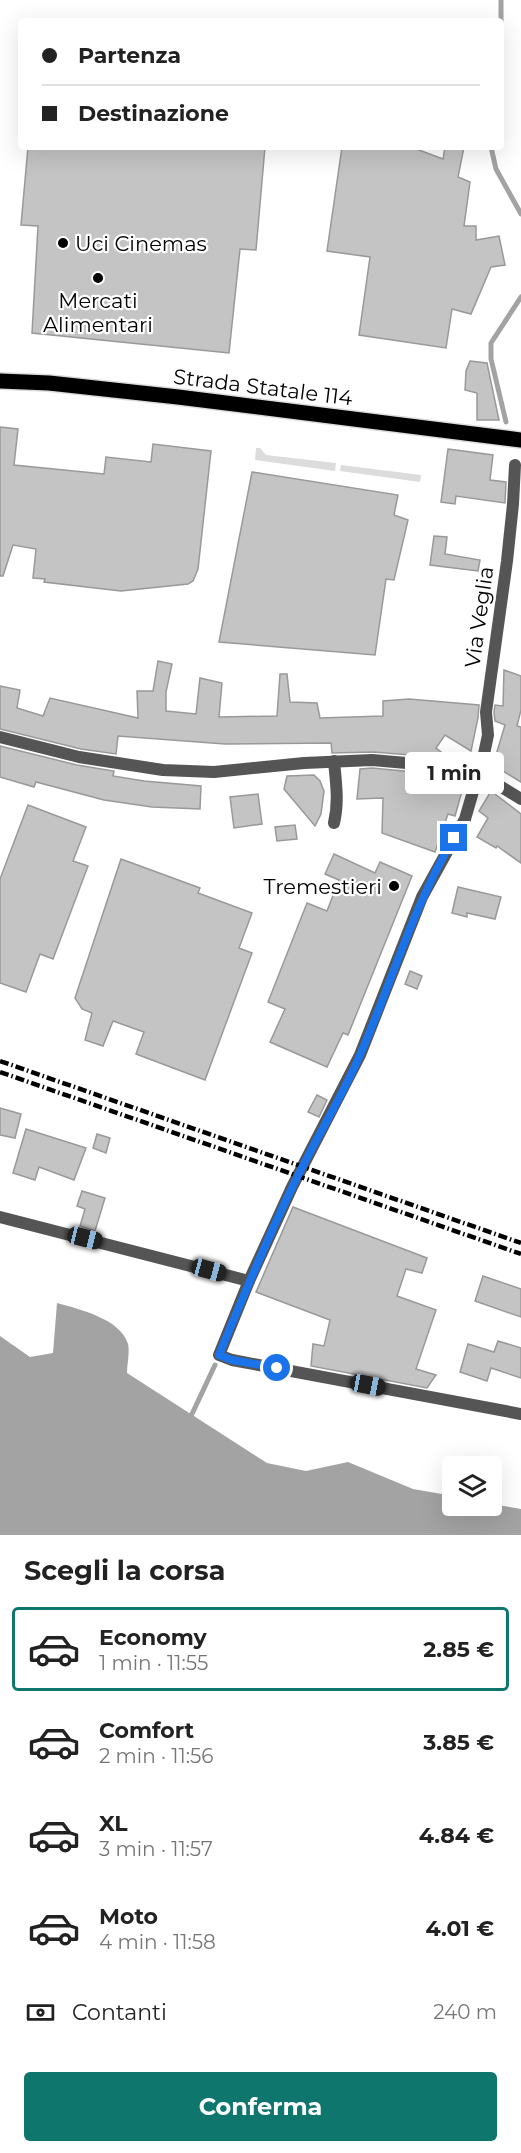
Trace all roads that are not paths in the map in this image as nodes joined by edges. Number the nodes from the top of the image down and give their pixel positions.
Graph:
1 (0, 381) edge
2 (521, 440) edge
3 (515, 465) dead end
4 (0, 737) edge
5 (334, 761) junction
6 (479, 773) junction
7 (521, 799) edge
8 (334, 823) dead end
9 (0, 1217) edge
10 (249, 1281) junction
11 (521, 1414) edge

1 - 2 main road, Strada Statale 114
3 - 6 street, Via Veglia
4 - 5 street
5 - 6 street
5 - 8 street
6 - 7 street
6 - 10 street, Via Veglia
9 - 10 street
10 - 11 street, Via Veglia

